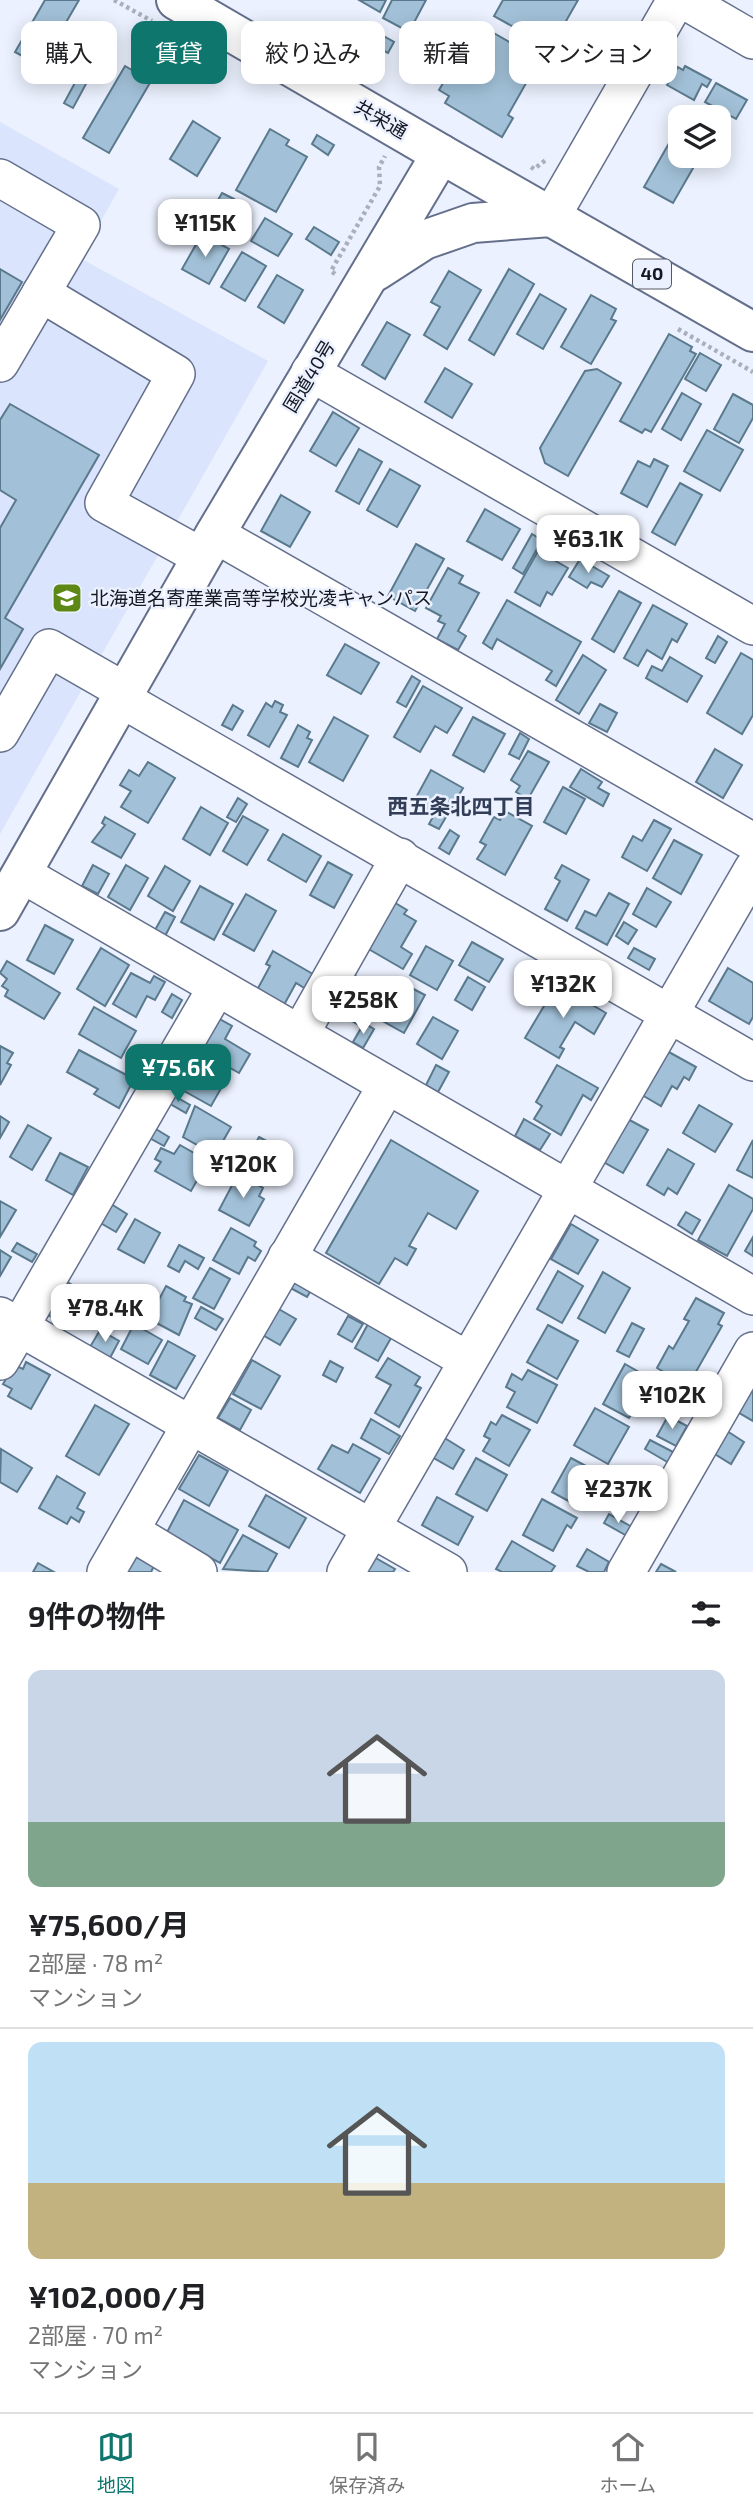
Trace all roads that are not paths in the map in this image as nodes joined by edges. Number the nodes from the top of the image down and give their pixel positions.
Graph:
1 (176, 0) edge
2 (676, 0) edge
3 (684, 0) edge
4 (753, 40) edge
5 (441, 154) junction
6 (0, 178) edge
7 (551, 217) junction
8 (369, 275) junction
9 (41, 293) junction
10 (753, 332) edge
11 (0, 363) edge
12 (310, 372) junction
13 (208, 546) junction
14 (753, 626) edge
15 (122, 695) junction
16 (0, 733) edge
17 (753, 842) edge
18 (400, 857) junction
19 (753, 869) edge
20 (22, 874) junction
21 (0, 912) edge
22 (217, 987) junction
23 (669, 1013) junction
24 (300, 1034) junction
25 (753, 1062) edge
26 (387, 1086) junction
27 (566, 1187) junction
28 (287, 1257) junction
29 (753, 1296) edge
30 (10, 1322) edge
31 (753, 1350) edge
32 (467, 1360) junction
33 (0, 1361) edge
34 (189, 1423) junction
35 (372, 1528) junction
36 (130, 1531) junction
37 (106, 1572) edge
38 (198, 1572) edge
39 (346, 1572) edge
40 (448, 1572) edge
41 (626, 1572) edge

1 - 5 main road, 共栄通
2 - 7 street
3 - 4 street
5 - 7 main road, 40
5 - 8 main road, 国道40号
6 - 9 street
7 - 8 main road
7 - 10 main road, 40
8 - 12 main road, 国道40号
9 - 11 street
9 - 13 street
12 - 13 main road, 国道40号
12 - 14 street
13 - 15 main road, 国道40号
13 - 17 street
15 - 16 street
15 - 18 street
15 - 20 main road, 国道40号
18 - 23 street
18 - 24 street
19 - 23 street
20 - 21 main road, 国道40号
20 - 22 street
22 - 24 street
22 - 30 street
23 - 25 street
23 - 27 street
24 - 26 street
26 - 27 street
26 - 28 street
27 - 29 street
27 - 32 street
28 - 32 street
28 - 34 street
30 - 33 street
30 - 34 street
31 - 41 street
32 - 35 street
34 - 35 street
34 - 36 street
35 - 39 street
35 - 40 street
36 - 37 street
36 - 38 street

